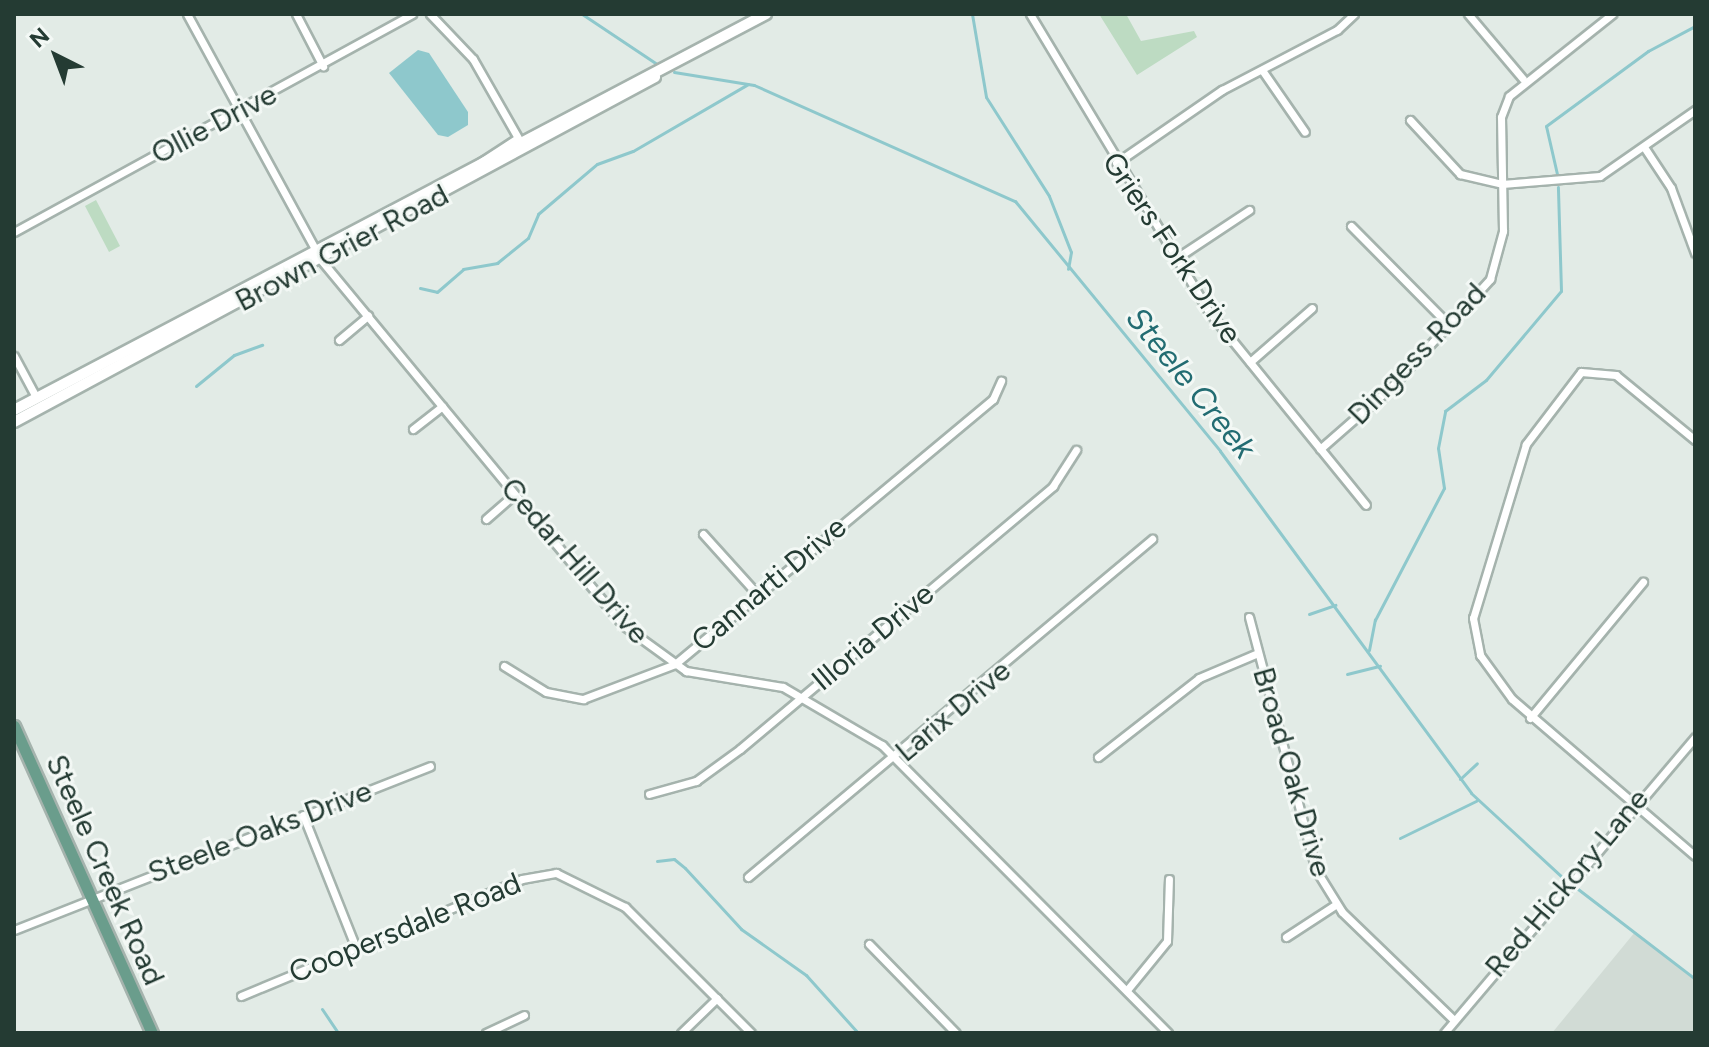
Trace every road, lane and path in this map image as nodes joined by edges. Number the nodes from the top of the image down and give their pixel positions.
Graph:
1 (187, 14) edge
2 (296, 14) edge
3 (412, 14) edge
4 (430, 14) edge
5 (766, 14) edge
6 (1030, 14) edge
7 (1354, 14) edge
8 (1468, 14) edge
9 (1611, 14) edge
10 (323, 66) junction
11 (665, 68) junction
12 (1262, 70) junction
13 (1523, 79) junction
14 (1695, 110) edge
15 (236, 112) junction
16 (1410, 120) dead end
17 (1305, 132) dead end
18 (518, 138) junction
19 (1644, 147) junction
20 (1116, 163) junction
21 (1502, 184) junction
22 (415, 210) junction
23 (1249, 210) dead end
24 (1351, 226) dead end
25 (14, 232) edge
26 (315, 247) junction
27 (1695, 253) edge
28 (1175, 259) junction
29 (321, 260) junction
30 (1312, 308) dead end
31 (368, 316) junction
32 (1449, 325) junction
33 (339, 340) dead end
34 (14, 356) edge
35 (1250, 362) junction
36 (1001, 381) dead end
37 (36, 397) junction
38 (442, 406) junction
39 (14, 410) edge
40 (14, 422) edge
41 (413, 429) dead end
42 (1695, 440) edge
43 (1320, 449) junction
44 (1076, 450) dead end
45 (514, 495) junction
46 (1366, 505) dead end
47 (486, 519) dead end
48 (703, 534) dead end
49 (1152, 539) dead end
50 (1643, 582) dead end
51 (758, 595) junction
52 (1249, 617) dead end
53 (1258, 653) junction
54 (675, 664) junction
55 (504, 666) dead end
56 (802, 697) junction
57 (1530, 718) junction
58 (14, 726) edge
59 (1695, 737) edge
60 (897, 757) junction
61 (1098, 757) dead end
62 (430, 766) dead end
63 (649, 794) dead end
64 (1632, 804) junction
65 (303, 815) junction
66 (1695, 856) edge
67 (748, 877) dead end
68 (1169, 879) dead end
69 (91, 898) junction
70 (1335, 905) junction
71 (14, 930) edge
72 (1286, 937) dead end
73 (869, 944) dead end
74 (356, 948) junction
75 (1127, 990) junction
76 (241, 996) dead end
77 (717, 998) junction
78 (524, 1015) dead end
79 (1454, 1020) junction
80 (152, 1033) edge
81 (486, 1033) edge
82 (681, 1033) edge
83 (751, 1033) edge
84 (956, 1033) edge
85 (1168, 1033) edge
86 (1444, 1033) edge

1 - 15 street, Cedar Hill Drive
2 - 10 street
3 - 10 street, Ollie Drive
4 - 18 street
5 - 11 main road, Brown Grier Road
6 - 20 street, Griers Fork Drive
7 - 12 street
8 - 13 street
9 - 13 street, Dingess Road
10 - 15 street, Ollie Drive
11 - 18 main road, Brown Grier Road
11 - 22 main road, Brown Grier Road
12 - 17 street
12 - 20 street
13 - 21 street, Dingess Road
14 - 19 street
15 - 25 street, Ollie Drive
15 - 26 street, Cedar Hill Drive
16 - 21 street
18 - 22 main road
18 - 26 main road, Brown Grier Road
19 - 21 street
19 - 27 street
20 - 28 street, Griers Fork Drive
21 - 32 street, Dingess Road
22 - 29 main road, Brown Grier Road
23 - 28 street
24 - 32 street
26 - 29 street, Cedar Hill Drive
26 - 37 main road, Brown Grier Road
28 - 35 street, Griers Fork Drive
29 - 31 street, Cedar Hill Drive
29 - 40 main road, Brown Grier Road
30 - 35 street
31 - 33 street
31 - 38 street, Cedar Hill Drive
32 - 43 street, Dingess Road
34 - 37 street
35 - 43 street, Griers Fork Drive
36 - 51 street, Cannarti Drive
37 - 39 main road, Brown Grier Road
38 - 41 street
38 - 45 street, Cedar Hill Drive
42 - 57 street
43 - 46 street, Griers Fork Drive
44 - 56 street, Illoria Drive
45 - 47 street
45 - 54 street, Cedar Hill Drive
48 - 51 street
49 - 60 street, Larix Drive
50 - 57 street
51 - 54 street, Cannarti Drive
52 - 53 street, Broad Oak Drive
53 - 61 street
53 - 70 street, Broad Oak Drive
54 - 55 street, Cannarti Drive
54 - 56 street, Cedar Hill Drive
56 - 60 street, Cedar Hill Drive
56 - 63 street, Illoria Drive
57 - 64 street
58 - 69 main road, Steele Creek Road
59 - 64 street, Red Hickory Lane
60 - 67 street, Larix Drive
60 - 75 street, Cedar Hill Drive
62 - 65 street, Steele Oaks Drive
64 - 66 street
64 - 79 street, Red Hickory Lane
65 - 69 street, Steele Oaks Drive
65 - 74 street
68 - 75 street
69 - 71 street, Steele Oaks Drive
69 - 80 main road, Steele Creek Road
70 - 72 street
70 - 79 street, Broad Oak Drive
73 - 84 street
74 - 76 street, Coopersdale Road
74 - 77 street, Coopersdale Road
75 - 85 street, Cedar Hill Drive
77 - 82 street
77 - 83 street, Coopersdale Road
78 - 81 street
79 - 86 street, Red Hickory Lane

